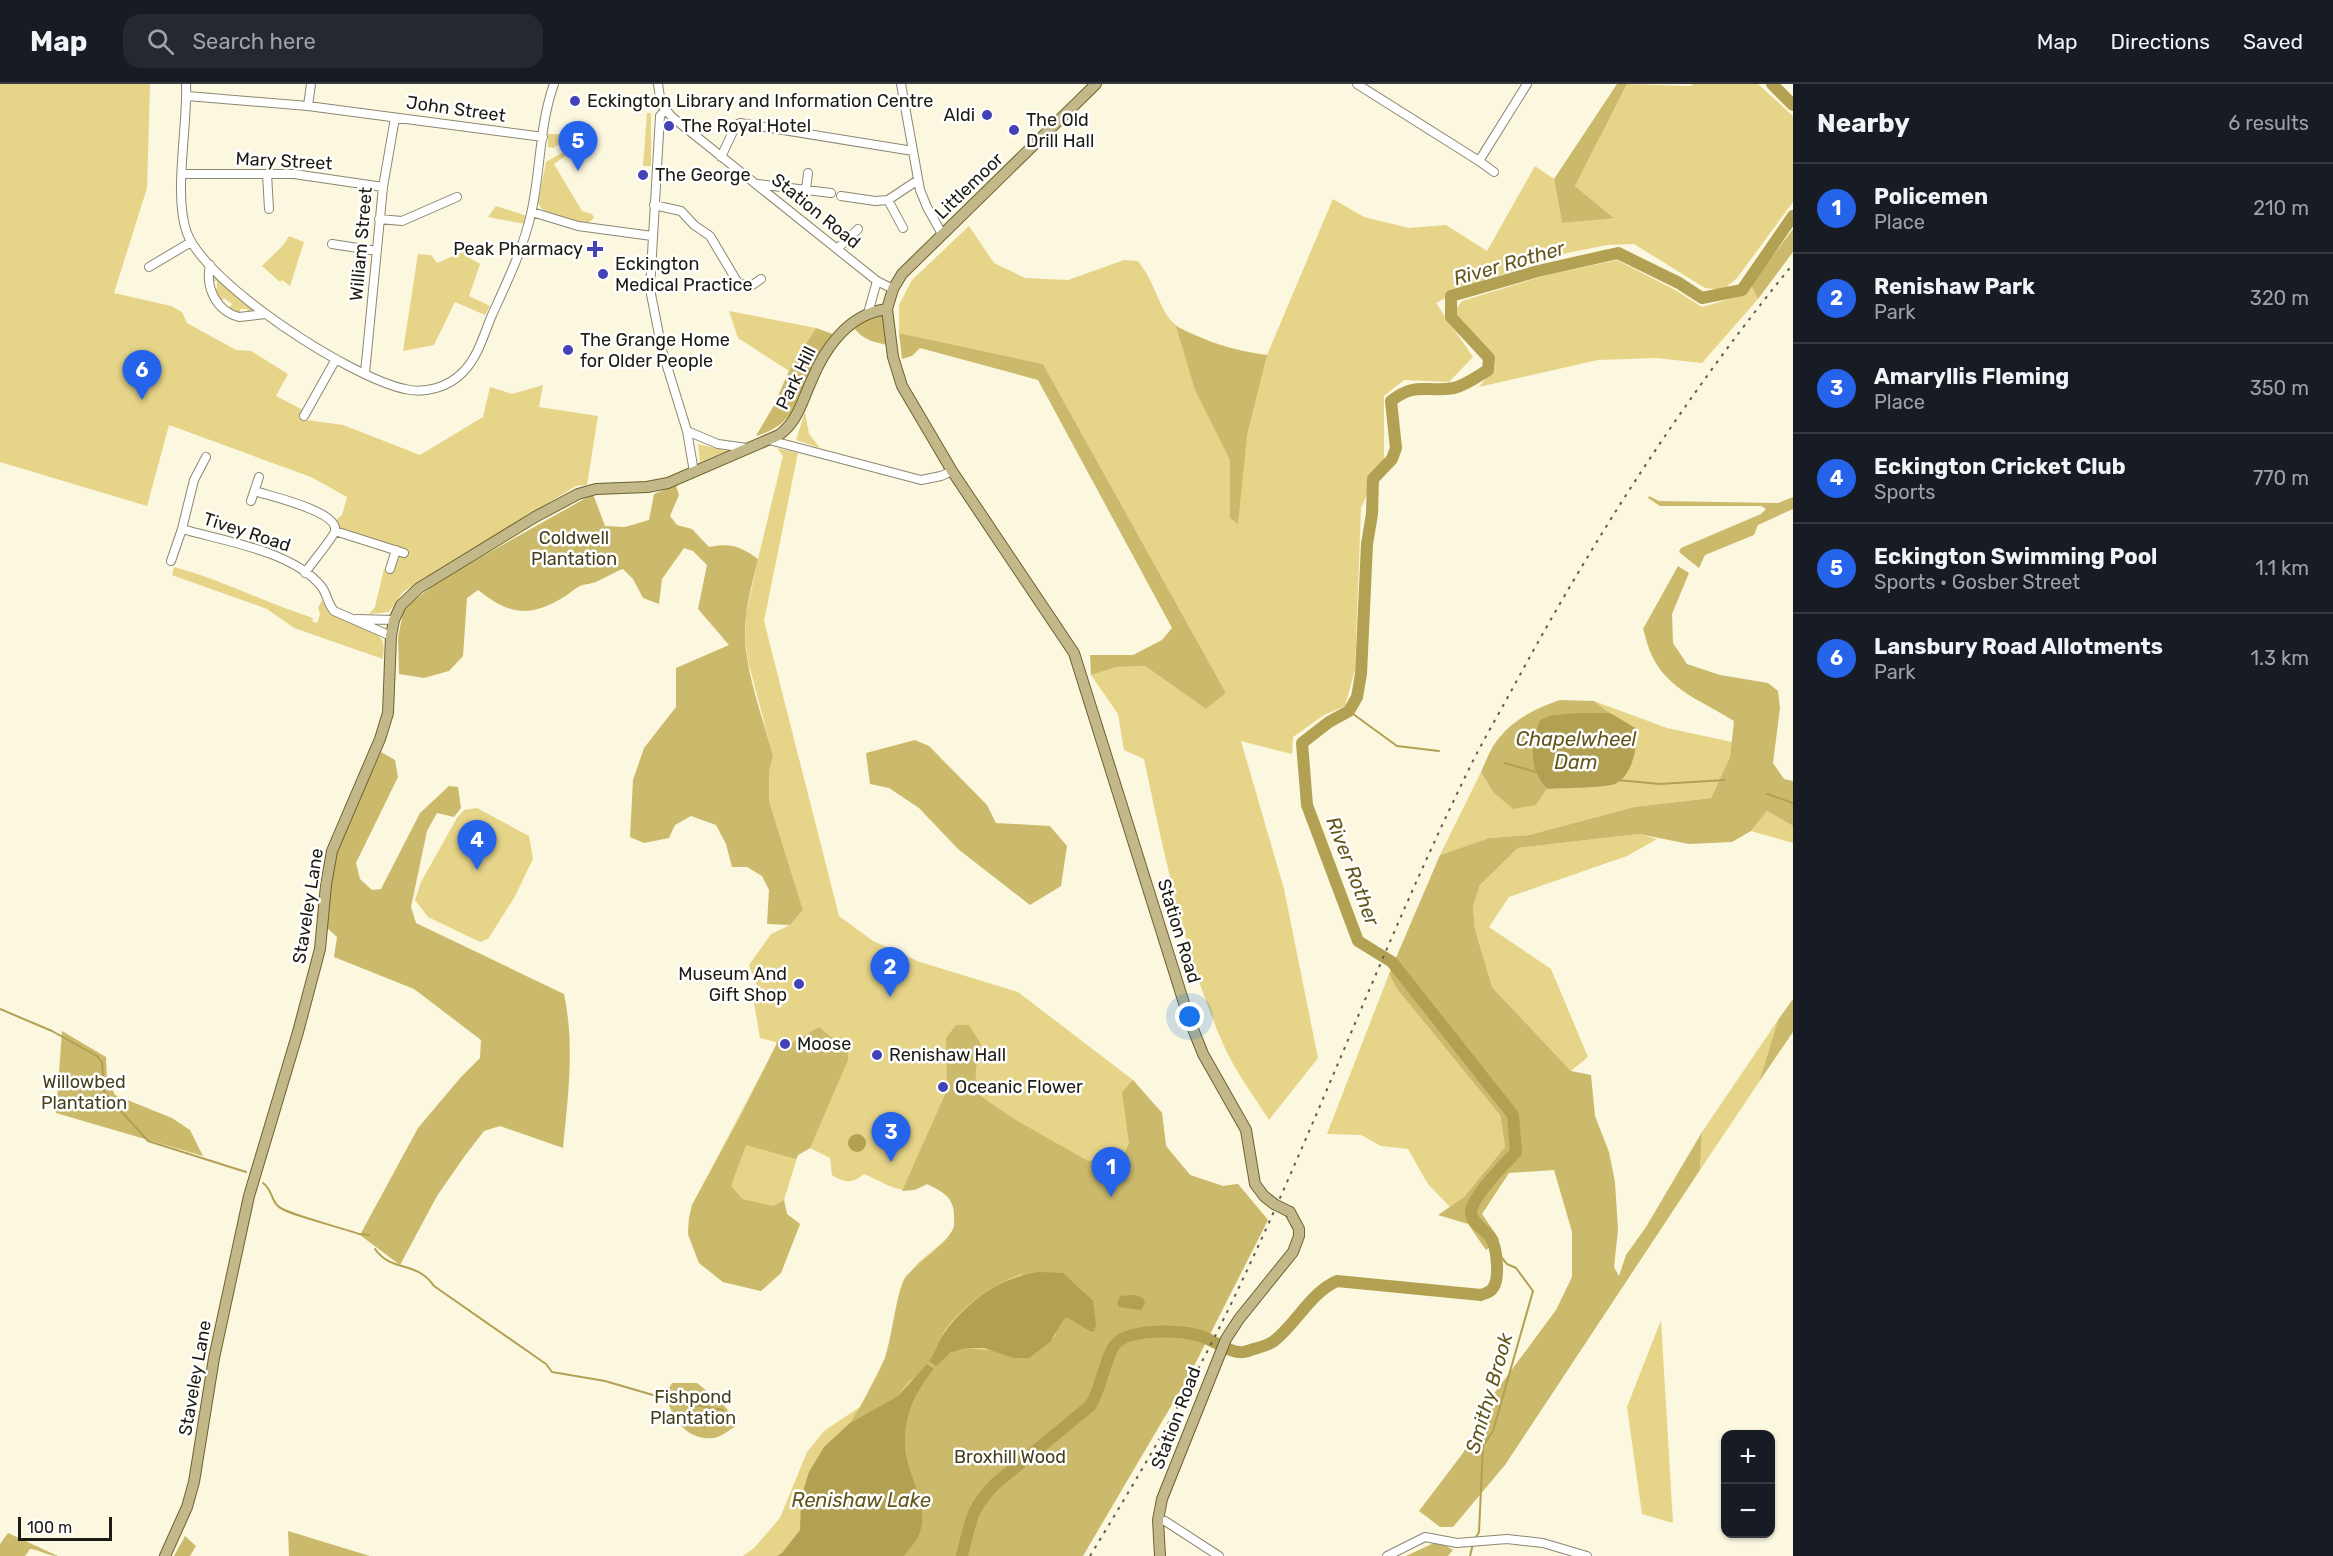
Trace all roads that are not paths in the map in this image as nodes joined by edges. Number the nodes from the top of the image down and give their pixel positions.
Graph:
1 (186, 84) edge
2 (310, 84) edge
3 (554, 84) edge
4 (658, 84) edge
5 (901, 84) edge
6 (1096, 84) edge
7 (1357, 84) edge
8 (1527, 84) edge
9 (187, 96) junction
10 (308, 106) junction
11 (665, 110) junction
12 (395, 118) junction
13 (543, 137) junction
14 (913, 151) junction
15 (721, 156) junction
16 (1479, 161) junction
17 (1494, 172) dead end
18 (808, 173) dead end
19 (183, 174) junction
20 (267, 174) junction
21 (918, 180) junction
22 (756, 184) junction
23 (383, 187) junction
24 (806, 189) junction
25 (831, 193) dead end
26 (458, 197) dead end
27 (845, 200) dead end
28 (888, 200) junction
29 (654, 205) junction
30 (269, 209) dead end
31 (532, 212) junction
32 (379, 219) junction
33 (903, 228) dead end
34 (858, 229) dead end
35 (942, 234) junction
36 (652, 236) junction
37 (191, 242) junction
38 (332, 244) dead end
39 (837, 249) junction
40 (376, 251) junction
41 (210, 265) junction
42 (149, 267) dead end
43 (761, 279) dead end
44 (877, 280) junction
45 (893, 289) junction
46 (887, 309) junction
47 (868, 313) junction
48 (266, 314) junction
49 (336, 359) junction
50 (365, 373) junction
51 (304, 416) dead end
52 (687, 431) junction
53 (770, 440) junction
54 (747, 448) junction
55 (206, 457) dead end
56 (952, 471) junction
57 (694, 472) junction
58 (259, 477) dead end
59 (255, 491) junction
60 (252, 501) dead end
61 (182, 529) junction
62 (335, 531) junction
63 (171, 561) dead end
64 (390, 569) dead end
65 (305, 573) junction
66 (353, 619) junction
67 (394, 620) junction
68 (391, 636) junction
69 (1158, 1520) junction
70 (165, 1556) edge
71 (1160, 1556) edge
72 (1219, 1556) edge
73 (1387, 1556) edge
74 (1587, 1556) edge

1 - 9 street
2 - 10 street
3 - 13 street
4 - 11 street
5 - 14 street
6 - 35 main road, Littlemoor
7 - 16 street
8 - 16 street
9 - 10 street, John Street
9 - 19 street
10 - 12 street, John Street
11 - 15 street, Station Road
11 - 29 street
12 - 13 street, John Street
12 - 23 street, William Street
13 - 31 street
14 - 15 street
14 - 21 street
15 - 22 street, Station Road
16 - 17 street
18 - 24 street
19 - 20 street, Mary Street
19 - 37 street
20 - 23 street, Mary Street
20 - 30 street
21 - 28 street
21 - 35 street
22 - 24 street
22 - 39 street, Station Road
23 - 32 street, William Street
24 - 25 street
26 - 32 street
27 - 28 street
28 - 33 street
29 - 36 street
29 - 43 street
31 - 36 street
31 - 50 street
32 - 40 street, William Street
34 - 39 street
35 - 45 main road, Littlemoor
36 - 52 street
37 - 41 street
37 - 42 street
38 - 40 street
39 - 44 street, Station Road
40 - 50 street, William Street
41 - 48 street
41 - 48 street
44 - 45 street, Station Road
44 - 47 street
45 - 46 main road
46 - 47 main road, Park Hill
46 - 56 main road, Station Road
47 - 53 main road, Park Hill
48 - 49 street
49 - 50 street
49 - 51 street
52 - 54 street
52 - 57 street
53 - 54 main road, Park Hill
53 - 56 street
54 - 57 main road, Staveley Lane
55 - 61 street, Tivey Road
56 - 69 main road, Station Road, bridge
57 - 67 main road, Staveley Lane
58 - 59 street
59 - 60 street
59 - 62 street
61 - 63 street
61 - 65 street, Tivey Road
62 - 64 street
62 - 65 street
65 - 66 street, Tivey Road
66 - 67 street
66 - 68 street, Tivey Road
67 - 68 main road, Staveley Lane
68 - 70 main road, Staveley Lane
69 - 71 main road, Station Road
69 - 72 street
73 - 74 street

